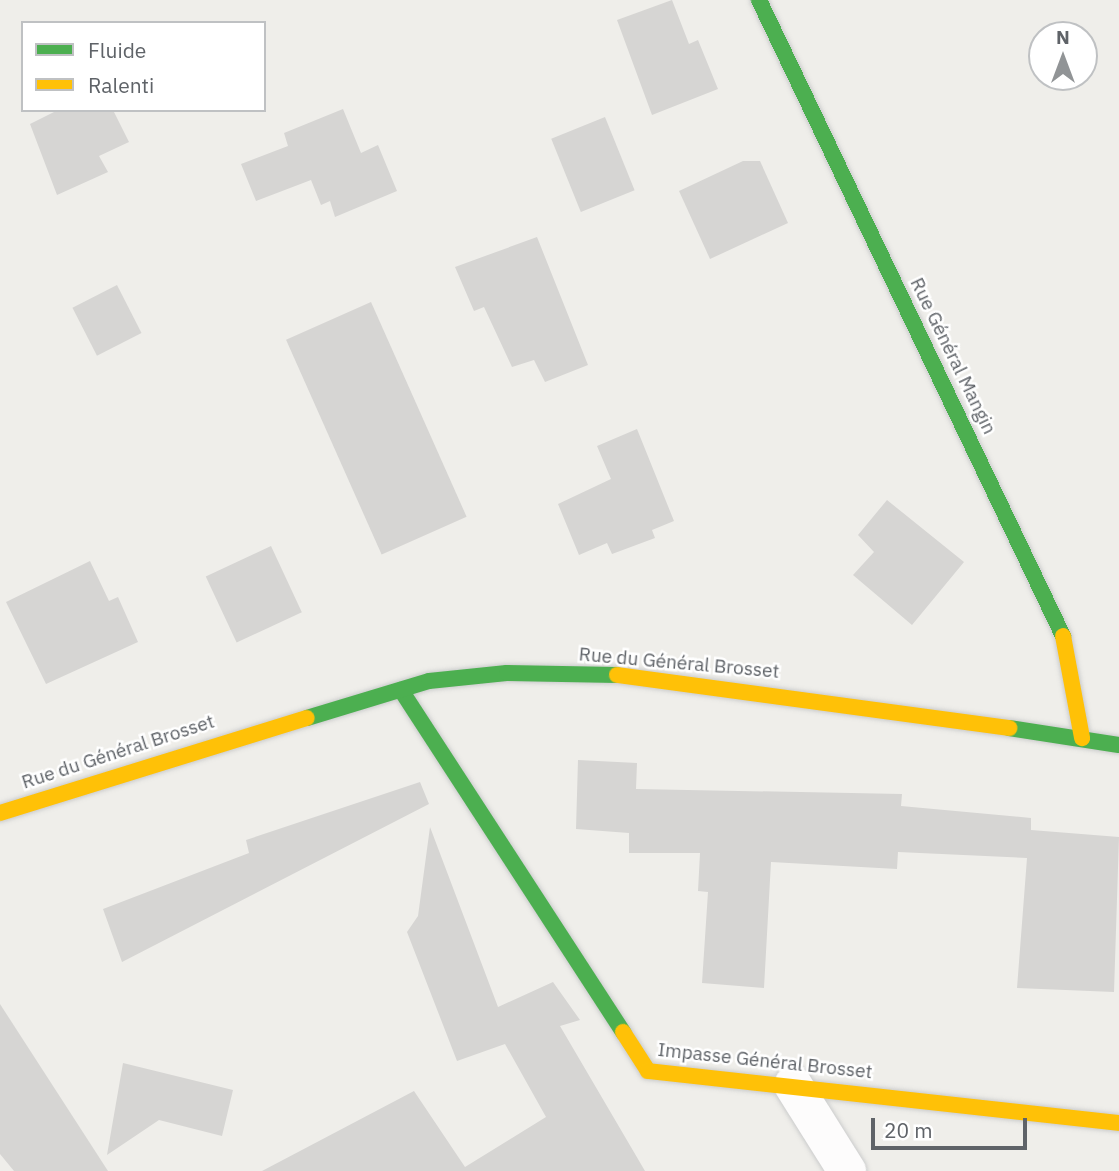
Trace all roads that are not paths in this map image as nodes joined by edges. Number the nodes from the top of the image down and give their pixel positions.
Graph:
1 (759, 0) edge
2 (401, 690) junction
3 (1082, 738) junction
4 (1119, 745) edge
5 (0, 813) edge
6 (793, 1085) junction
7 (1119, 1123) edge
8 (847, 1171) edge

1 - 3 street, Rue Général Mangin
2 - 3 street, Rue du Général Brosset
2 - 5 street, Rue du Général Brosset
2 - 6 street, Impasse Général Brosset
3 - 4 street, Rue du Général Brosset
6 - 7 street, Impasse Général Brosset
6 - 8 street

